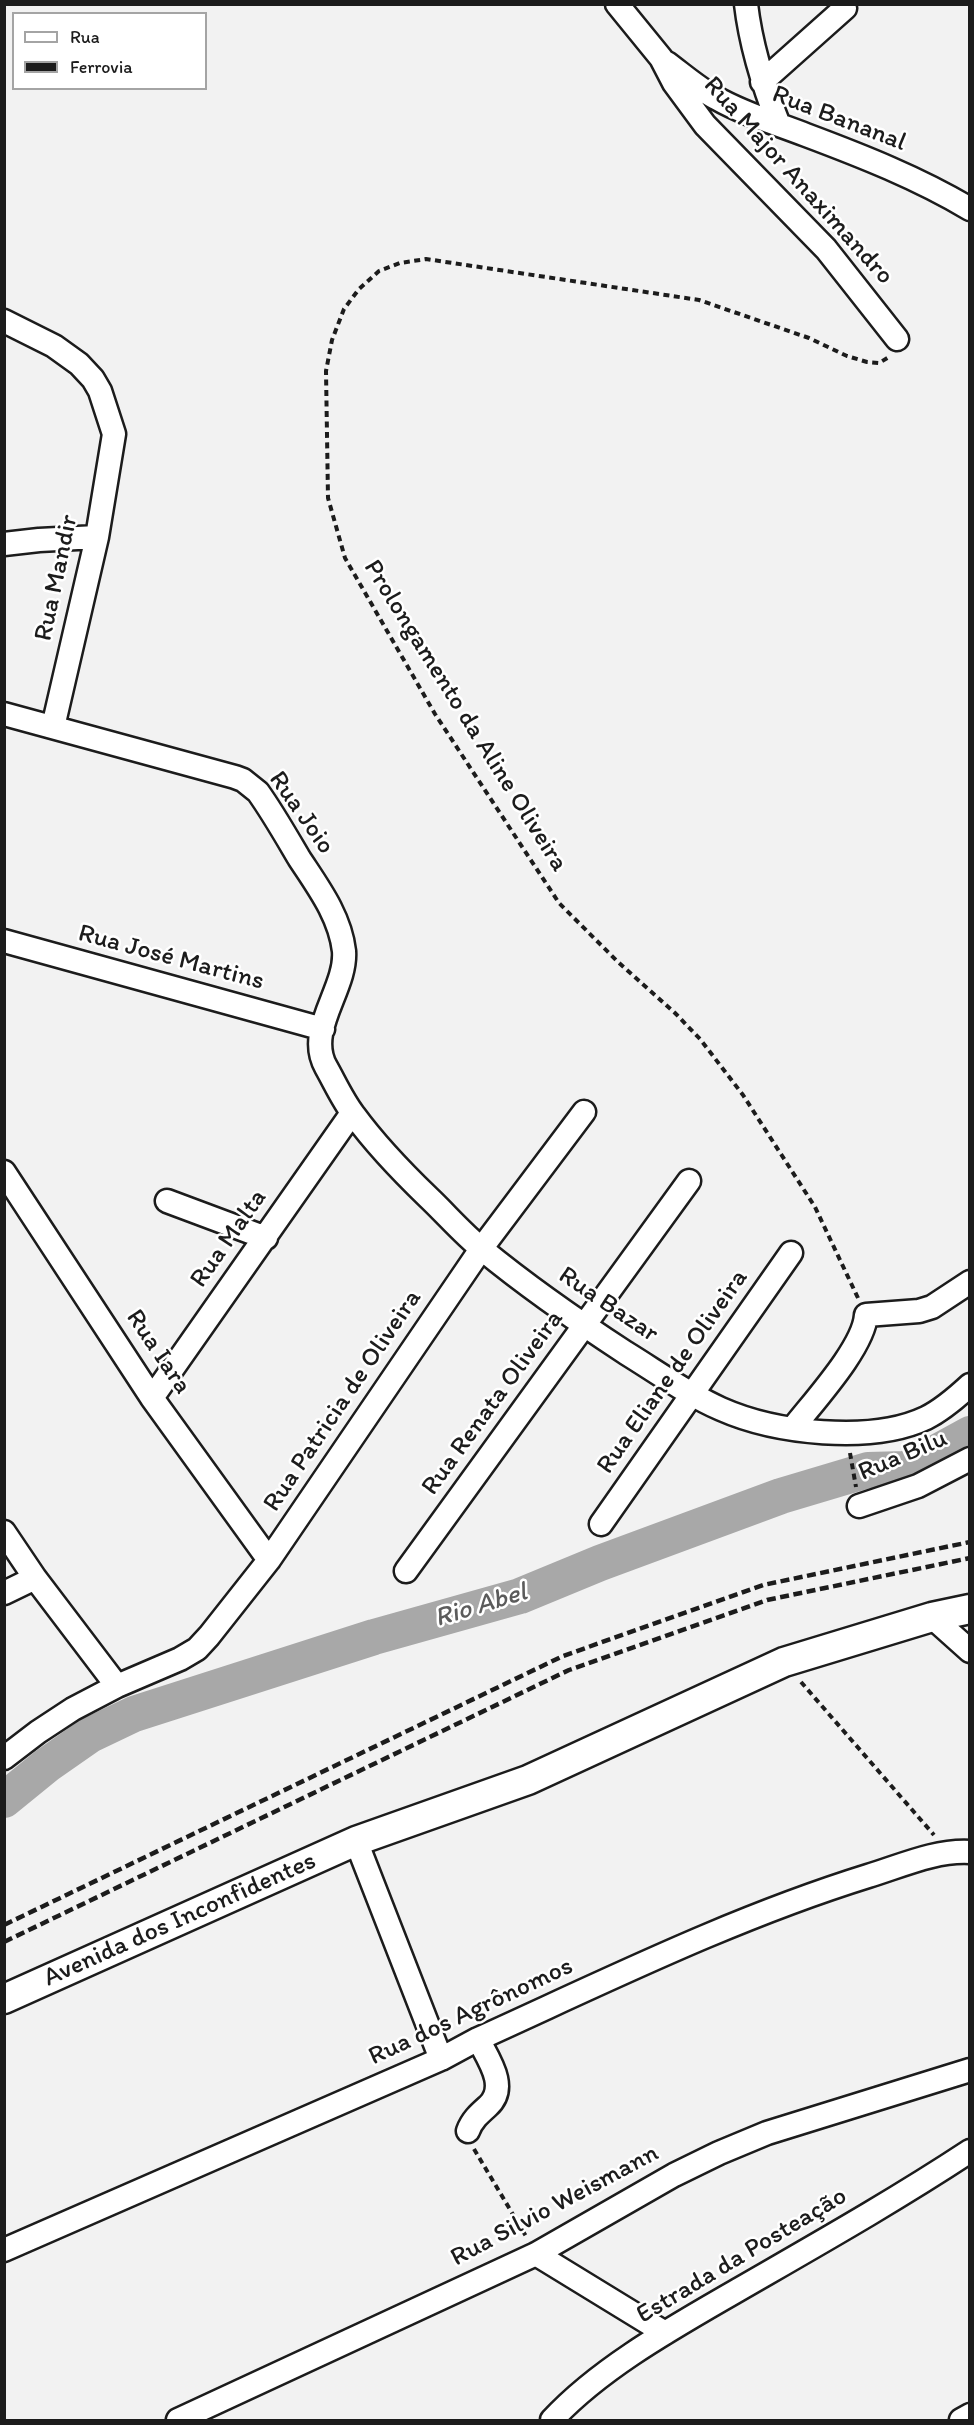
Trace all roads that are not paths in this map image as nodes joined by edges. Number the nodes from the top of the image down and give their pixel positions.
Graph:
1 (746, 4) edge
2 (620, 6) edge
3 (845, 8) dead end
4 (661, 58) junction
5 (762, 82) junction
6 (779, 125) junction
7 (969, 209) edge
8 (4, 321) edge
9 (897, 339) road end
10 (97, 537) junction
11 (4, 544) edge
12 (4, 714) edge
13 (53, 727) junction
14 (4, 941) edge
15 (323, 1029) junction
16 (584, 1112) dead end
17 (352, 1113) junction
18 (4, 1172) edge
19 (689, 1181) dead end
20 (167, 1201) dead end
21 (266, 1238) junction
22 (481, 1249) junction
23 (791, 1253) dead end
24 (969, 1282) edge
25 (584, 1326) junction
26 (969, 1386) edge
27 (692, 1395) junction
28 (152, 1398) junction
29 (793, 1428) junction
30 (969, 1459) edge
31 (858, 1499) road end
32 (601, 1524) dead end
33 (4, 1532) edge
34 (269, 1560) junction
35 (406, 1571) dead end
36 (35, 1578) junction
37 (4, 1593) edge
38 (969, 1609) edge
39 (932, 1617) junction
40 (969, 1651) edge
41 (117, 1686) junction
42 (4, 1758) edge
43 (356, 1841) junction
44 (959, 1852) edge
45 (4, 1999) edge
46 (478, 2039) junction
47 (441, 2059) junction
48 (969, 2070) edge
49 (468, 2131) road end
50 (969, 2151) edge
51 (4, 2250) edge
52 (536, 2254) junction
53 (665, 2333) junction
54 (969, 2415) edge
55 (178, 2421) edge
56 (552, 2421) edge
57 (961, 2421) edge

1 - 5 street
2 - 4 street
3 - 5 street
4 - 6 street, Rua Bananal
4 - 9 street, Rua Major Anaximandro
5 - 6 street
6 - 7 street, Rua Bananal
8 - 10 street, Rua Mandir
10 - 11 street
10 - 13 street, Rua Mandir
12 - 13 street
13 - 15 street, Rua Joio
14 - 15 street, Rua José Martins
15 - 17 street, Rua Bazar
16 - 22 street, Rua Patricia de Oliveira
17 - 21 street, Rua Malta
17 - 22 street, Rua Bazar
18 - 28 street, Rua Iara
19 - 25 street, Rua Renata Oliveira
20 - 21 street
21 - 28 street, Rua Malta
22 - 25 street, Rua Bazar
22 - 34 street, Rua Patricia de Oliveira
23 - 27 street, Rua Eliane de Oliveira
24 - 29 street
25 - 27 street, Rua Bazar
25 - 35 street, Rua Renata Oliveira
26 - 29 street, Rua Bazar
27 - 29 street, Rua Bazar
27 - 32 street, Rua Eliane de Oliveira
28 - 34 street, Rua Iara
30 - 31 street, Rua Bilu
33 - 36 street
34 - 41 street, Rua Patricia de Oliveira
36 - 37 street
36 - 41 street
38 - 39 main road, Avenida dos Inconfidentes
39 - 40 street
39 - 43 main road, Avenida dos Inconfidentes
41 - 42 street, Rua Patricia de Oliveira
43 - 45 main road, Avenida dos Inconfidentes
43 - 47 street
44 - 46 street, Rua dos Agrônomos
46 - 47 street, Rua dos Agrônomos
46 - 49 street
47 - 51 street, Rua dos Agrônomos
48 - 52 street, Rua Silvio Weismann
50 - 53 street, Estrada da Posteação
52 - 53 street
52 - 55 street, Rua Silvio Weismann
53 - 56 street, Estrada da Posteação
54 - 57 street

